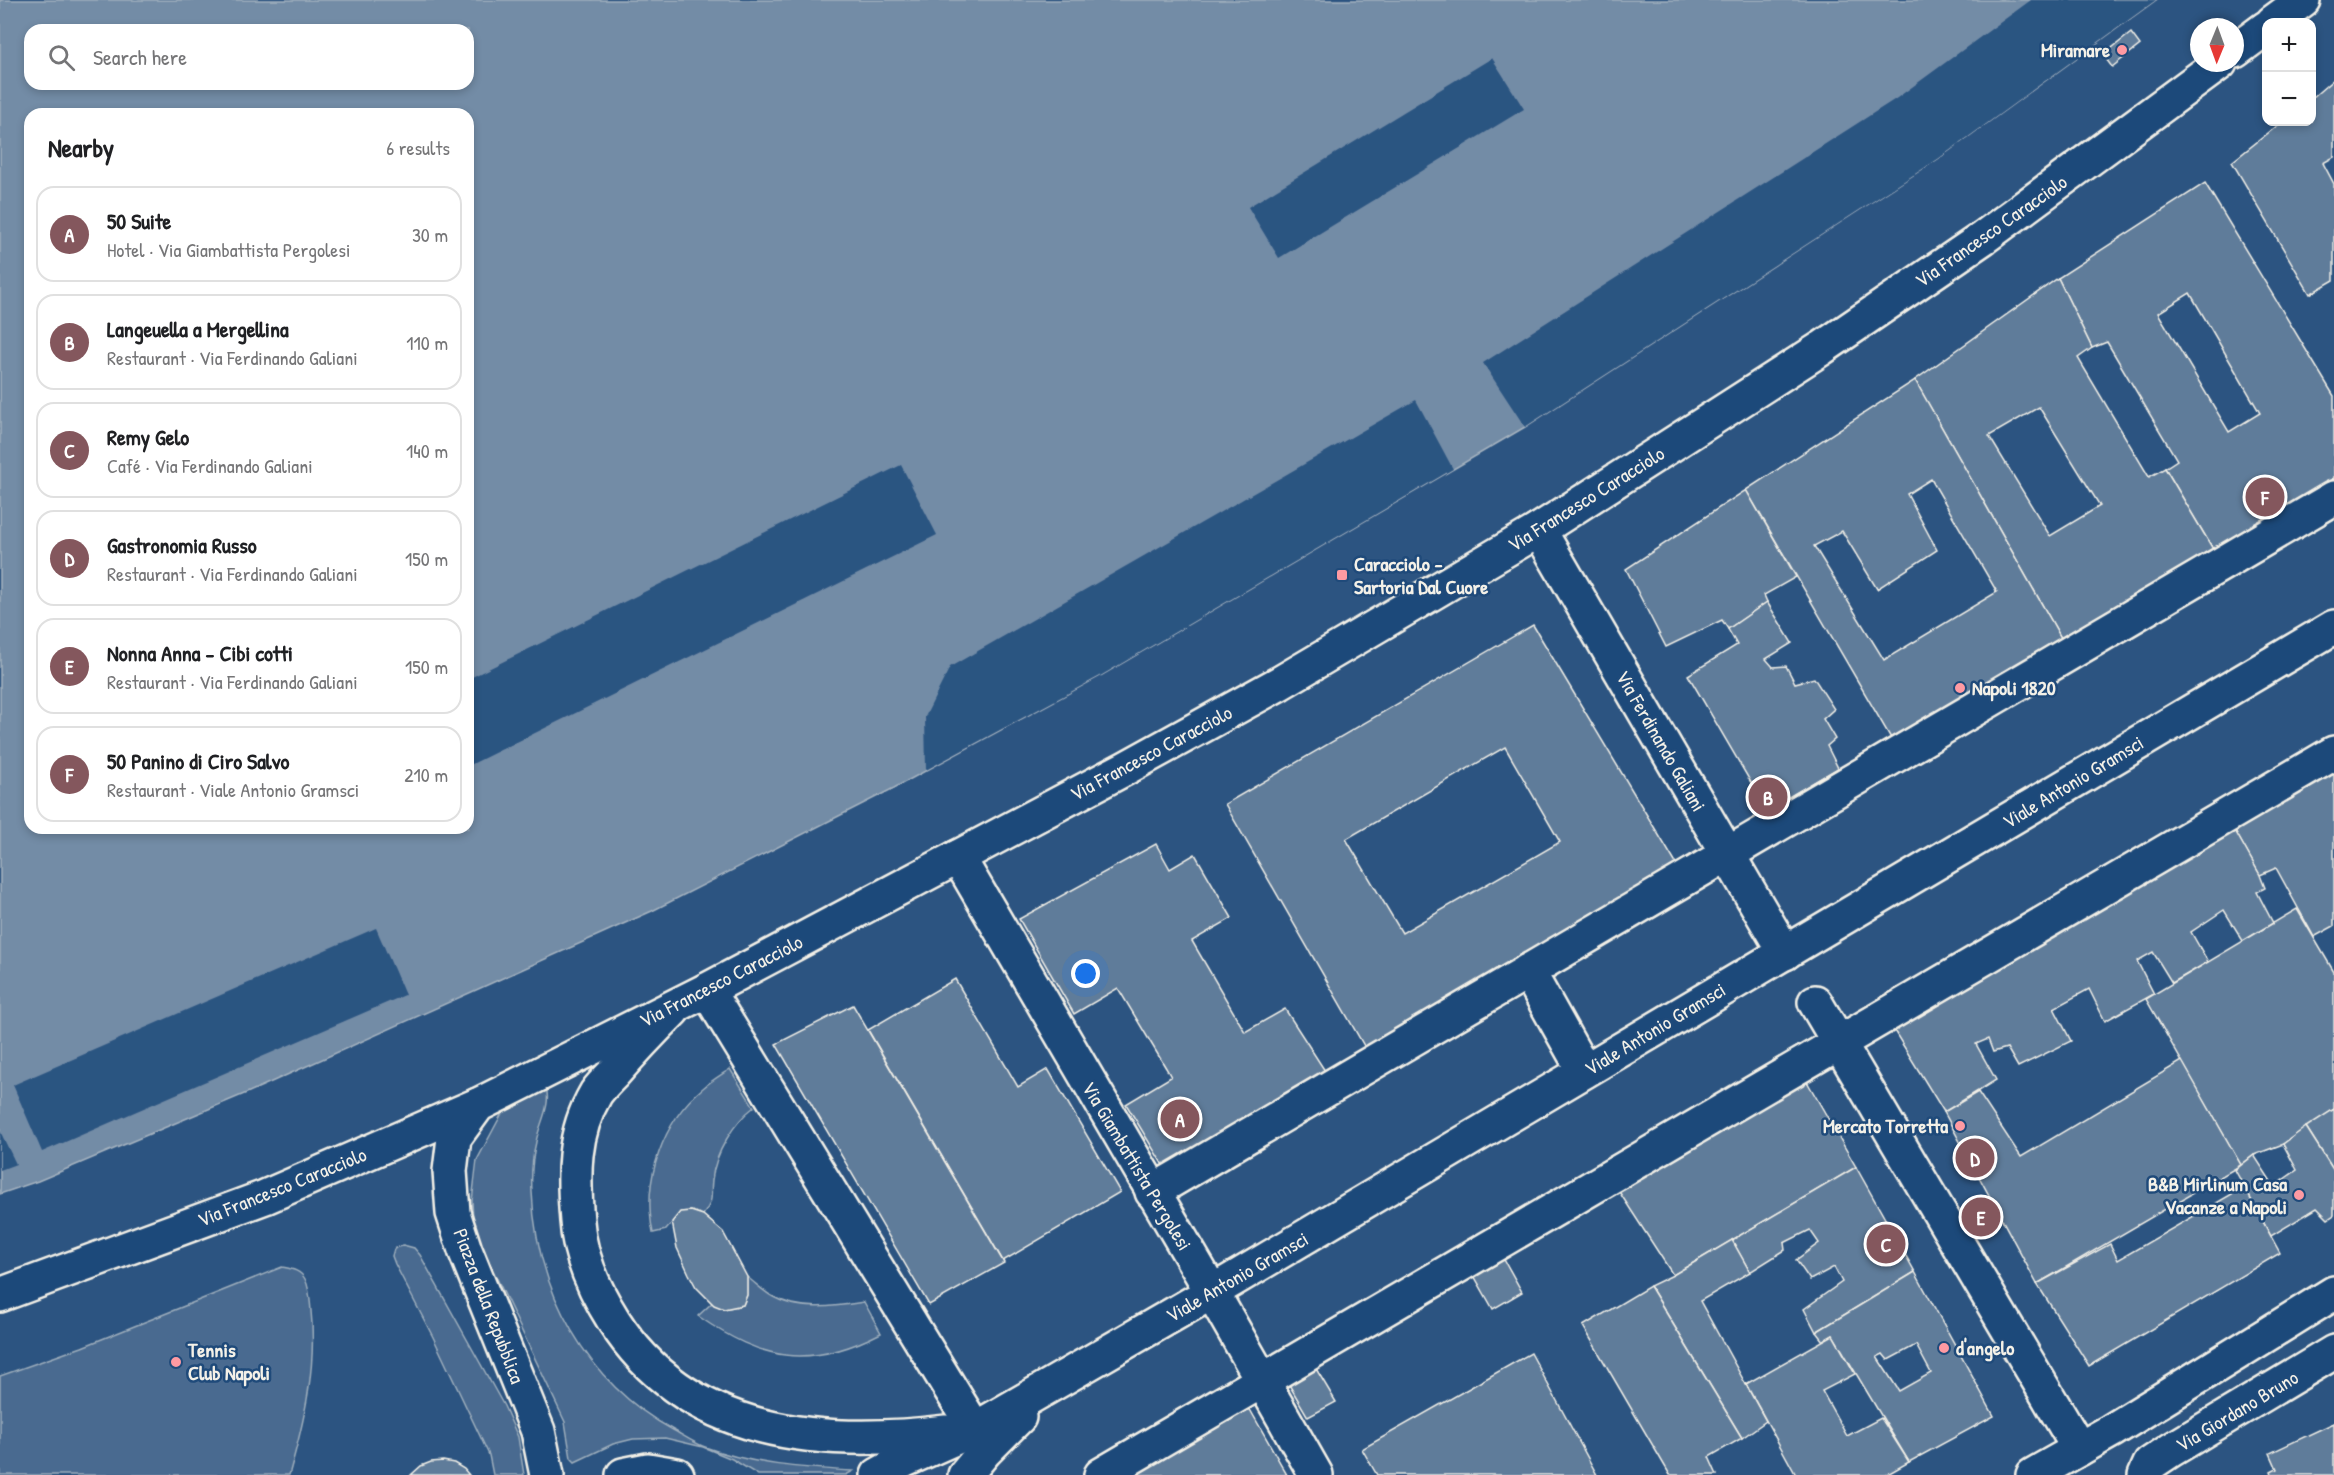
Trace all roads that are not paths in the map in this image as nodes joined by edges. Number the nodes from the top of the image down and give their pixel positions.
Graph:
1 (2303, 0) edge
2 (2278, 18) edge
3 (2262, 31) edge
4 (2244, 44) edge
5 (2208, 72) edge
6 (2334, 498) edge
7 (1539, 530) junction
8 (2334, 627) edge
9 (2334, 753) edge
10 (1727, 854) junction
11 (957, 857) junction
12 (1785, 953) junction
13 (1528, 971) junction
14 (707, 990) junction
15 (1815, 1002) dead end
16 (677, 1005) junction
17 (1839, 1043) junction
18 (1584, 1071) junction
19 (478, 1105) junction
20 (1152, 1192) junction
21 (1212, 1292) junction
22 (2334, 1293) edge
23 (0, 1295) edge
24 (2334, 1352) edge
25 (1261, 1381) junction
26 (2079, 1449) junction
27 (981, 1457) edge
28 (548, 1475) edge
29 (623, 1475) edge
30 (677, 1475) edge
31 (879, 1475) edge
32 (1101, 1475) edge
33 (1316, 1475) edge
34 (2033, 1475) edge
35 (2145, 1475) edge

1 - 2 street
3 - 4 street
5 - 7 street, Via Francesco Caracciolo
6 - 10 street
7 - 10 street, Via Ferdinando Galiani
7 - 11 street, Via Francesco Caracciolo
8 - 12 street, Viale Antonio Gramsci
9 - 17 street
10 - 12 street, Via Ferdinando Galiani
10 - 13 street
11 - 14 street, Via Francesco Caracciolo
11 - 20 street, Via Giambattista Pergolesi
12 - 18 street, Viale Antonio Gramsci
13 - 18 street
13 - 20 street
14 - 16 street, Via Francesco Caracciolo
14 - 27 street
15 - 17 street
16 - 19 street, Via Francesco Caracciolo
16 - 27 street
17 - 25 street
17 - 26 street
18 - 21 street, Viale Antonio Gramsci
19 - 23 street, Via Francesco Caracciolo
19 - 28 street, Piazza della Repubblica
20 - 21 street, Via Giambattista Pergolesi
21 - 25 street, Via Giambattista Pergolesi
21 - 27 street, Viale Antonio Gramsci
22 - 26 street
24 - 35 street, Via Giordano Bruno
25 - 32 street
25 - 33 street, Via Giambattista Pergolesi
26 - 34 street
27 - 31 street
29 - 30 street

